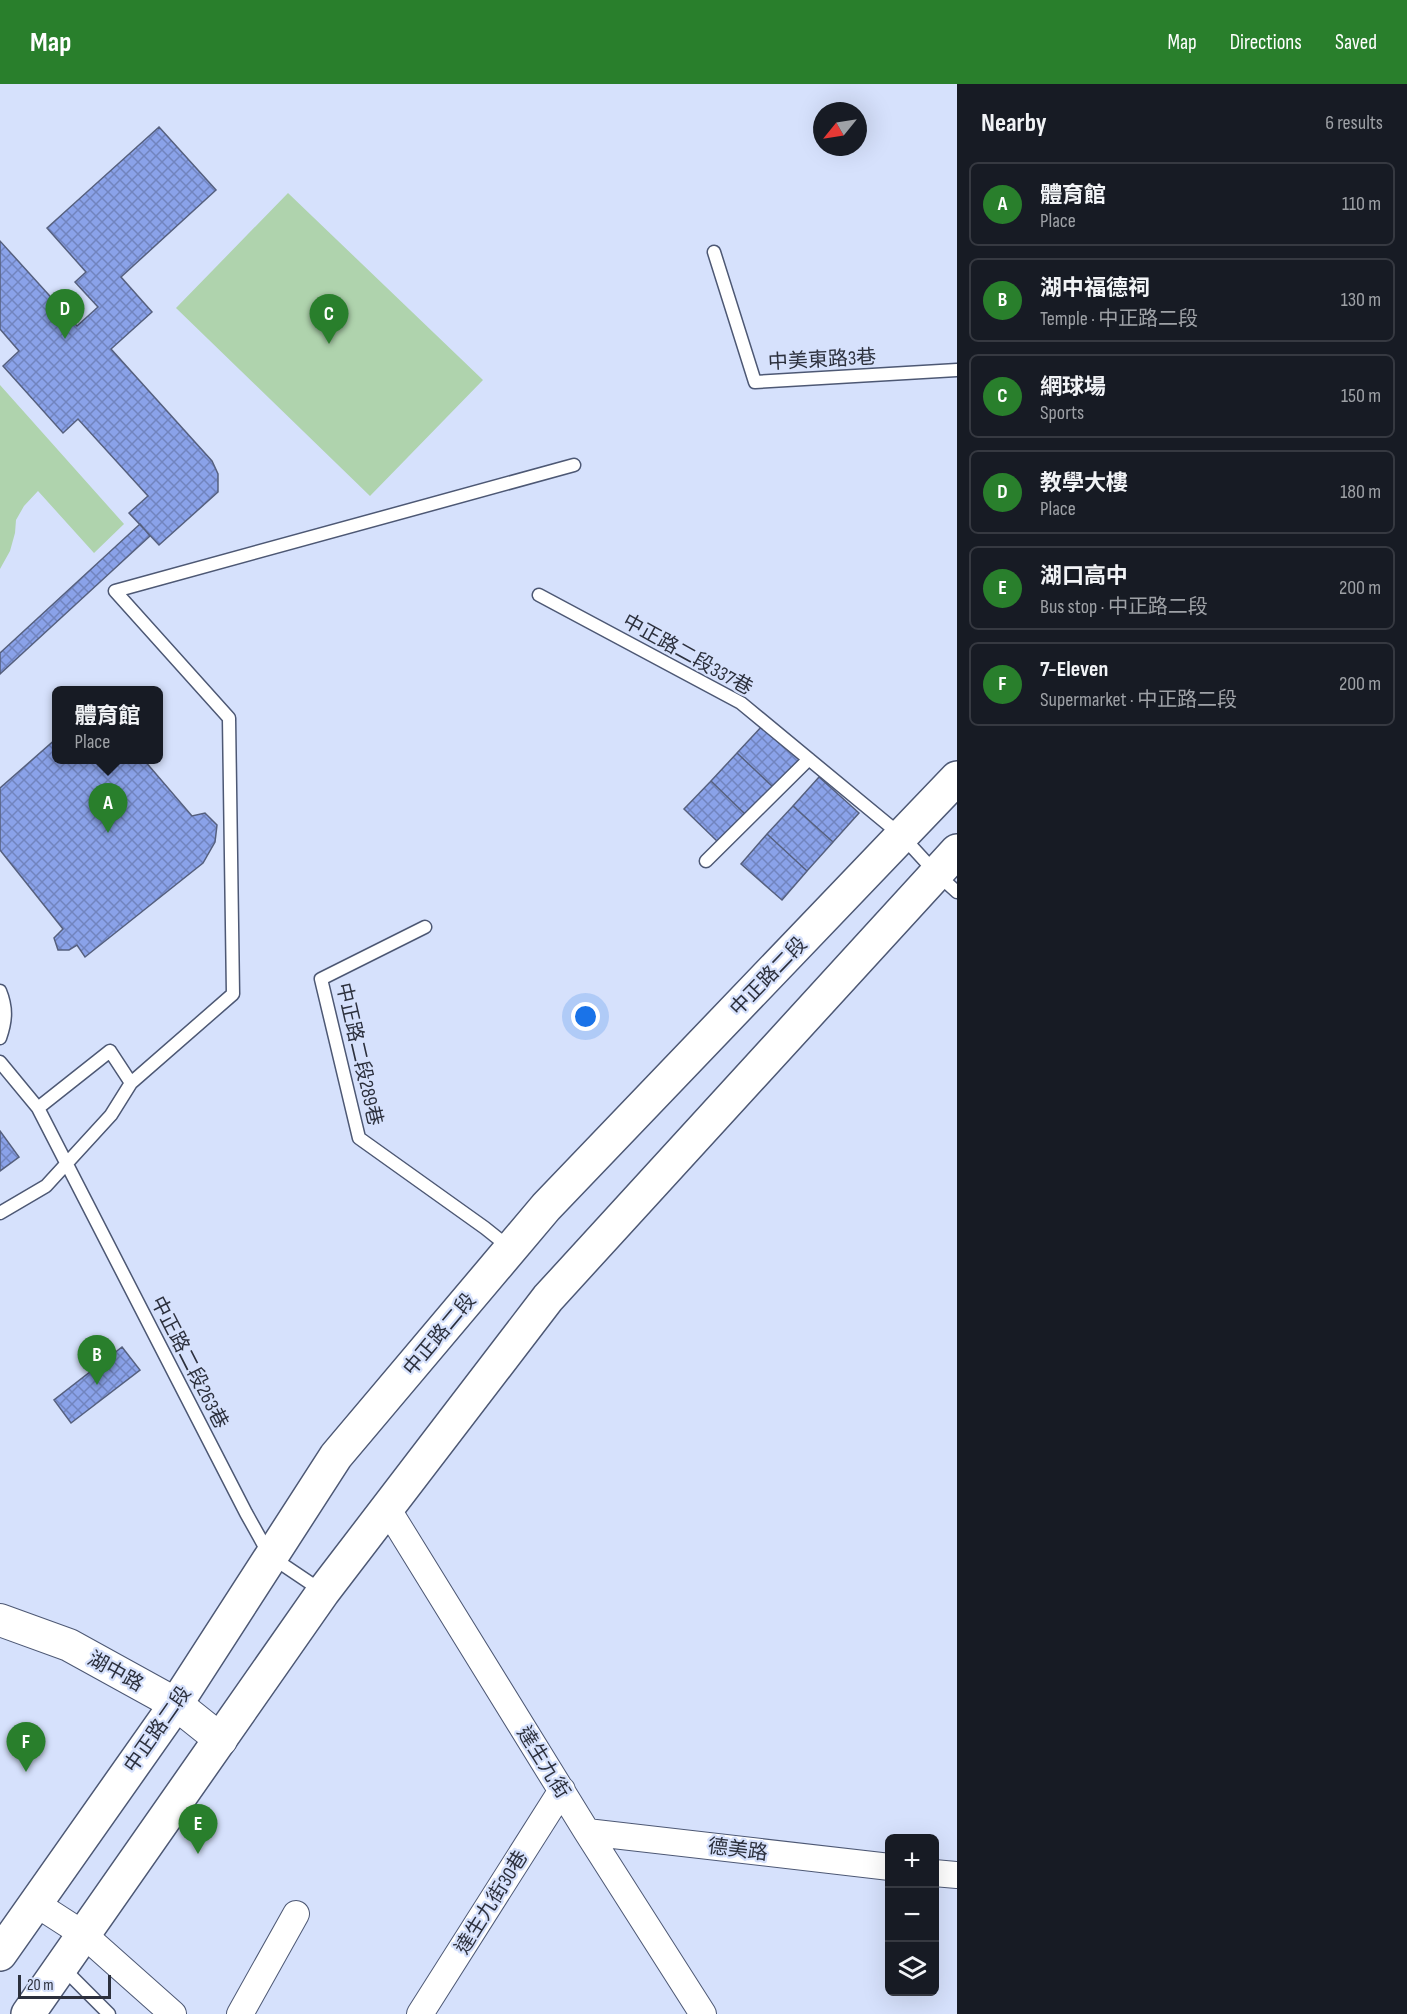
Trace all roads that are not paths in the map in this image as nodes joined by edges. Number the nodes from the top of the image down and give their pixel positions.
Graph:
1 (714, 252) dead end
2 (957, 370) edge
3 (574, 465) dead end
4 (539, 595) dead end
5 (809, 759) junction
6 (957, 778) edge
7 (902, 836) junction
8 (706, 861) dead end
9 (950, 872) edge
10 (425, 927) dead end
11 (0, 991) edge
12 (0, 1038) edge
13 (0, 1062) edge
14 (131, 1083) junction
15 (38, 1108) junction
16 (67, 1165) junction
17 (0, 1213) edge
18 (511, 1249) junction
19 (387, 1508) junction
20 (270, 1556) junction
21 (323, 1592) junction
22 (0, 1620) edge
23 (176, 1704) junction
24 (220, 1740) junction
25 (561, 1790) junction
26 (587, 1832) junction
27 (885, 1866) edge
28 (939, 1873) edge
29 (957, 1875) edge
30 (35, 1903) junction
31 (296, 1914) dead end
32 (83, 1934) junction
33 (0, 1954) edge
34 (61, 1966) junction
35 (28, 2014) edge
36 (109, 2014) edge
37 (172, 2014) edge
38 (240, 2014) edge
39 (420, 2014) edge
40 (703, 2014) edge

1 - 2 lane, 中美東路3巷
3 - 14 lane
4 - 5 lane, 中正路二段337巷
5 - 7 lane, 中正路二段337巷
5 - 8 lane
6 - 7 main road, 中正路二段
7 - 9 lane, 中正路二段337巷
7 - 18 main road, 中正路二段
9 - 19 main road
10 - 18 lane, 中正路二段289巷
11 - 12 lane
13 - 15 lane, 中正路二段263巷
14 - 15 lane
14 - 16 lane
15 - 16 lane, 中正路二段263巷
16 - 17 lane
16 - 20 lane, 中正路二段263巷
18 - 20 main road, 中正路二段
19 - 21 main road
19 - 25 street, 達生九街
20 - 21 lane, 中正路二段263巷
20 - 23 main road, 中正路二段
21 - 24 main road
22 - 23 street, 湖中路
23 - 24 street, 湖中路
23 - 30 main road, 中正路二段
24 - 32 main road
25 - 26 street, 達生九街
25 - 39 street, 達生九街30巷
26 - 27 street, 德美路
26 - 40 street, 達生九街
28 - 29 street
30 - 32 street
30 - 33 main road, 中正路二段
31 - 38 street
32 - 34 main road
32 - 37 street
34 - 35 main road
34 - 36 lane

